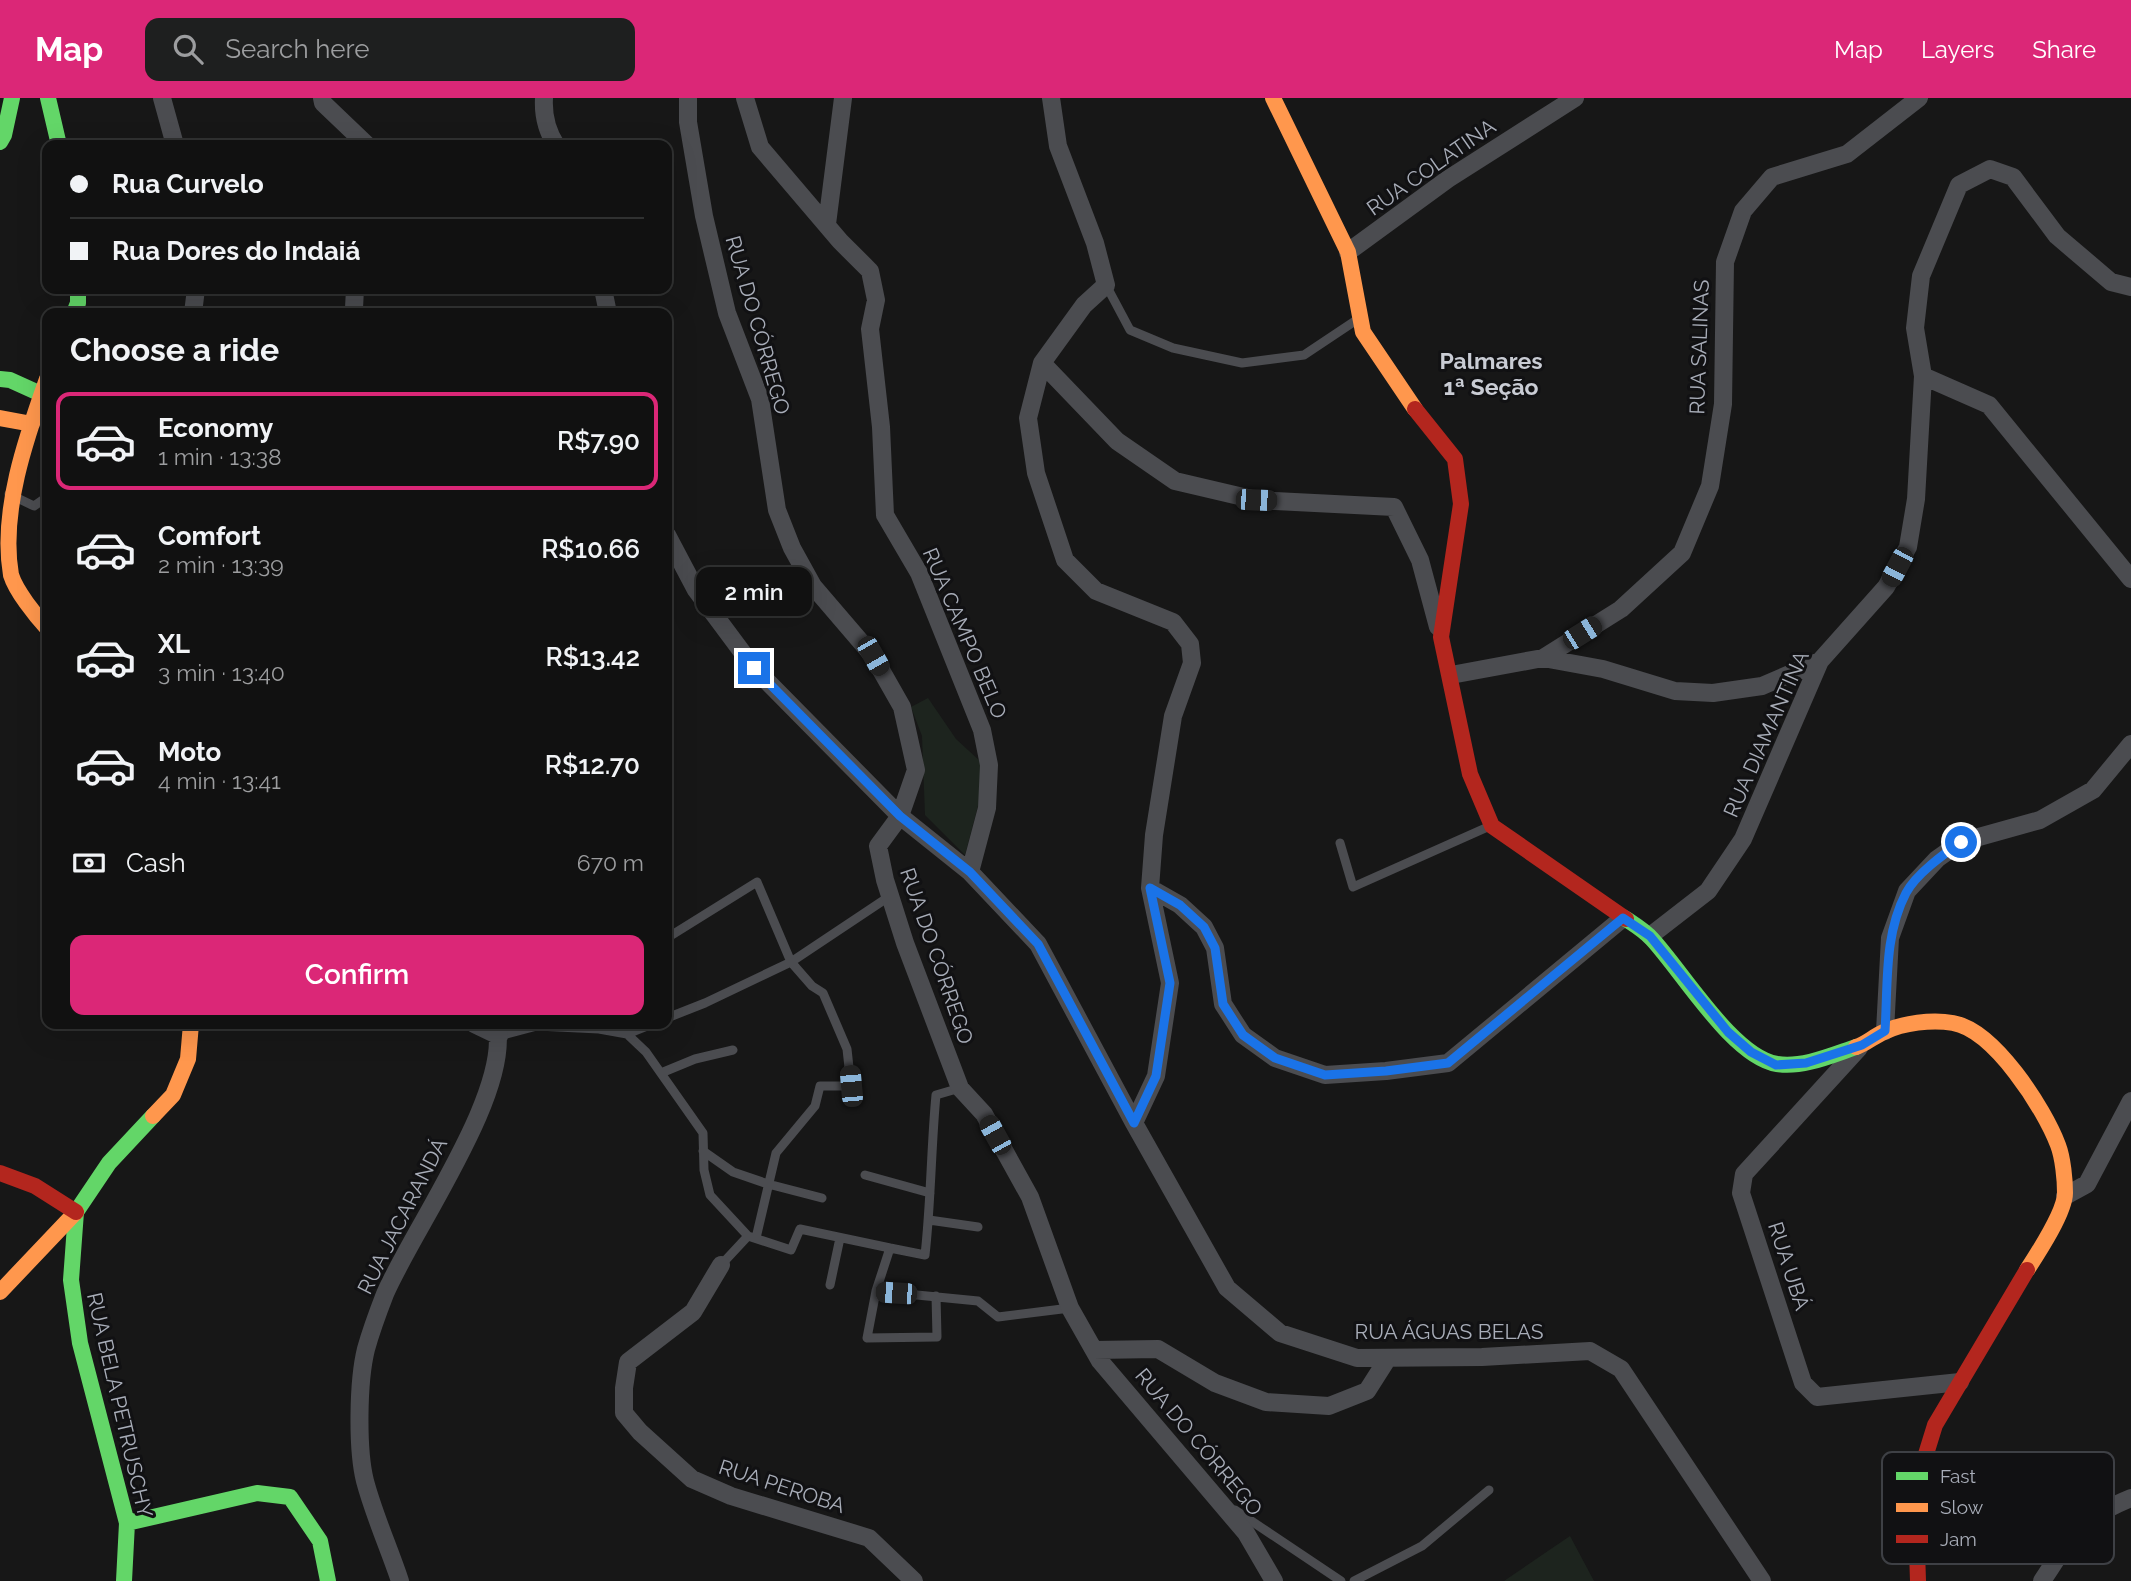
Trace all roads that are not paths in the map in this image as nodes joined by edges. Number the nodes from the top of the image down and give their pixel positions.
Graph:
1 (12, 98) edge
2 (162, 98) edge
3 (322, 98) edge
4 (544, 98) edge
5 (688, 98) edge
6 (745, 98) edge
7 (843, 98) edge
8 (1051, 98) edge
9 (1272, 98) edge
10 (1575, 98) edge
11 (1919, 98) edge
12 (47, 99) edge
13 (58, 140) edge
14 (174, 140) edge
15 (360, 140) edge
16 (554, 140) edge
17 (0, 142) edge
18 (827, 224) junction
19 (1348, 252) junction
20 (1106, 285) junction
21 (2131, 287) edge
22 (1360, 317) junction
23 (1042, 363) junction
24 (1923, 376) junction
25 (0, 379) edge
26 (42, 386) edge
27 (42, 392) edge
28 (0, 418) edge
29 (32, 424) junction
30 (7, 493) junction
31 (42, 500) edge
32 (2, 522) edge
33 (672, 544) edge
34 (2131, 579) edge
35 (42, 624) edge
36 (1441, 637) junction
37 (1543, 658) junction
38 (1821, 661) junction
39 (1451, 675) junction
40 (2131, 744) edge
41 (900, 816) junction
42 (1492, 826) junction
43 (1340, 843) dead end
44 (970, 872) junction
45 (1150, 888) junction
46 (890, 896) junction
47 (1623, 918) junction
48 (672, 936) edge
49 (1650, 936) junction
50 (791, 962) junction
51 (672, 1016) edge
52 (191, 1029) edge
53 (609, 1029) edge
54 (640, 1029) edge
55 (498, 1030) edge
56 (1885, 1031) junction
57 (627, 1034) junction
58 (1862, 1045) junction
59 (733, 1050) dead end
60 (661, 1073) junction
61 (960, 1088) junction
62 (2131, 1101) edge
63 (1134, 1123) junction
64 (703, 1151) junction
65 (0, 1173) edge
66 (865, 1175) dead end
67 (768, 1184) junction
68 (930, 1193) junction
69 (2066, 1196) junction
70 (822, 1198) dead end
71 (76, 1212) junction
72 (929, 1220) junction
73 (978, 1227) dead end
74 (752, 1237) junction
75 (840, 1238) junction
76 (890, 1248) junction
77 (721, 1265) joint
78 (831, 1285) dead end
79 (876, 1291) junction
80 (0, 1292) edge
81 (936, 1296) junction
82 (1070, 1308) junction
83 (1094, 1350) junction
84 (1388, 1358) junction
85 (1959, 1382) junction
86 (1927, 1452) edge
87 (1489, 1490) dead end
88 (2131, 1497) edge
89 (1216, 1498) junction
90 (2114, 1506) edge
91 (127, 1523) junction
92 (2053, 1564) edge
93 (124, 1581) edge
94 (328, 1581) edge
95 (400, 1581) edge
96 (914, 1581) edge
97 (1274, 1581) edge
98 (1341, 1581) edge
99 (1354, 1581) edge
100 (1762, 1581) edge
101 (2042, 1581) edge

1 - 17 street
2 - 14 street
3 - 15 street
4 - 16 street
5 - 41 street, RUA DO CÓRREGO
6 - 18 street
7 - 18 street
8 - 20 street
9 - 19 street
10 - 19 street, RUA COLATINA
11 - 37 street, RUA SALINAS
12 - 13 street
18 - 44 street, RUA CAMPO BELO
19 - 22 street
20 - 22 lane
20 - 23 street
21 - 24 street, RUA DIAMANTINA
22 - 36 street
23 - 36 street
23 - 45 street
24 - 34 street
24 - 38 street, RUA DIAMANTINA
25 - 26 street
27 - 29 street
28 - 29 street
29 - 30 street
30 - 31 lane
30 - 32 street
32 - 35 street
33 - 41 street, RUA ÁGUAS BELAS
36 - 39 street
37 - 38 street
37 - 39 street, RUA SALINAS
38 - 49 street, RUA DIAMANTINA
39 - 42 street
40 - 56 street
41 - 44 street, RUA ÁGUAS BELAS
41 - 46 street, RUA DO CÓRREGO
42 - 43 lane
42 - 47 street
44 - 63 street, RUA ÁGUAS BELAS
45 - 47 street
45 - 63 street
46 - 50 lane
46 - 61 street, RUA DO CÓRREGO
47 - 49 street
48 - 50 lane
49 - 58 street
50 - 51 lane
50 - 67 lane
52 - 71 street, RUA BELA PETRUSCHY
53 - 57 lane
54 - 57 lane
55 - 95 street, RUA JACARANDÁ
56 - 58 street
56 - 69 street
57 - 60 lane
58 - 85 street, RUA UBÁ
59 - 60 lane
60 - 64 lane
61 - 68 lane
61 - 82 street, RUA DO CÓRREGO
62 - 69 street
63 - 84 street, RUA ÁGUAS BELAS
64 - 67 lane
64 - 74 lane
65 - 71 street
66 - 68 lane
67 - 70 lane
67 - 74 lane
68 - 72 lane
69 - 85 street
71 - 80 street
71 - 91 street, RUA BELA PETRUSCHY
72 - 73 lane
72 - 76 lane
74 - 75 lane
74 - 77 lane
75 - 76 lane
75 - 78 lane
76 - 79 lane
77 - 96 street, RUA PEROBA
79 - 81 lane
79 - 81 lane
81 - 82 lane
82 - 83 street, RUA DO CÓRREGO
83 - 84 street
83 - 89 street, RUA DO CÓRREGO
84 - 100 street, RUA ÁGUAS BELAS
85 - 86 street
87 - 99 lane
88 - 90 street
89 - 97 street, RUA DO CÓRREGO
89 - 98 lane
91 - 93 street, RUA BELA PETRUSCHY
91 - 94 street
92 - 101 street

